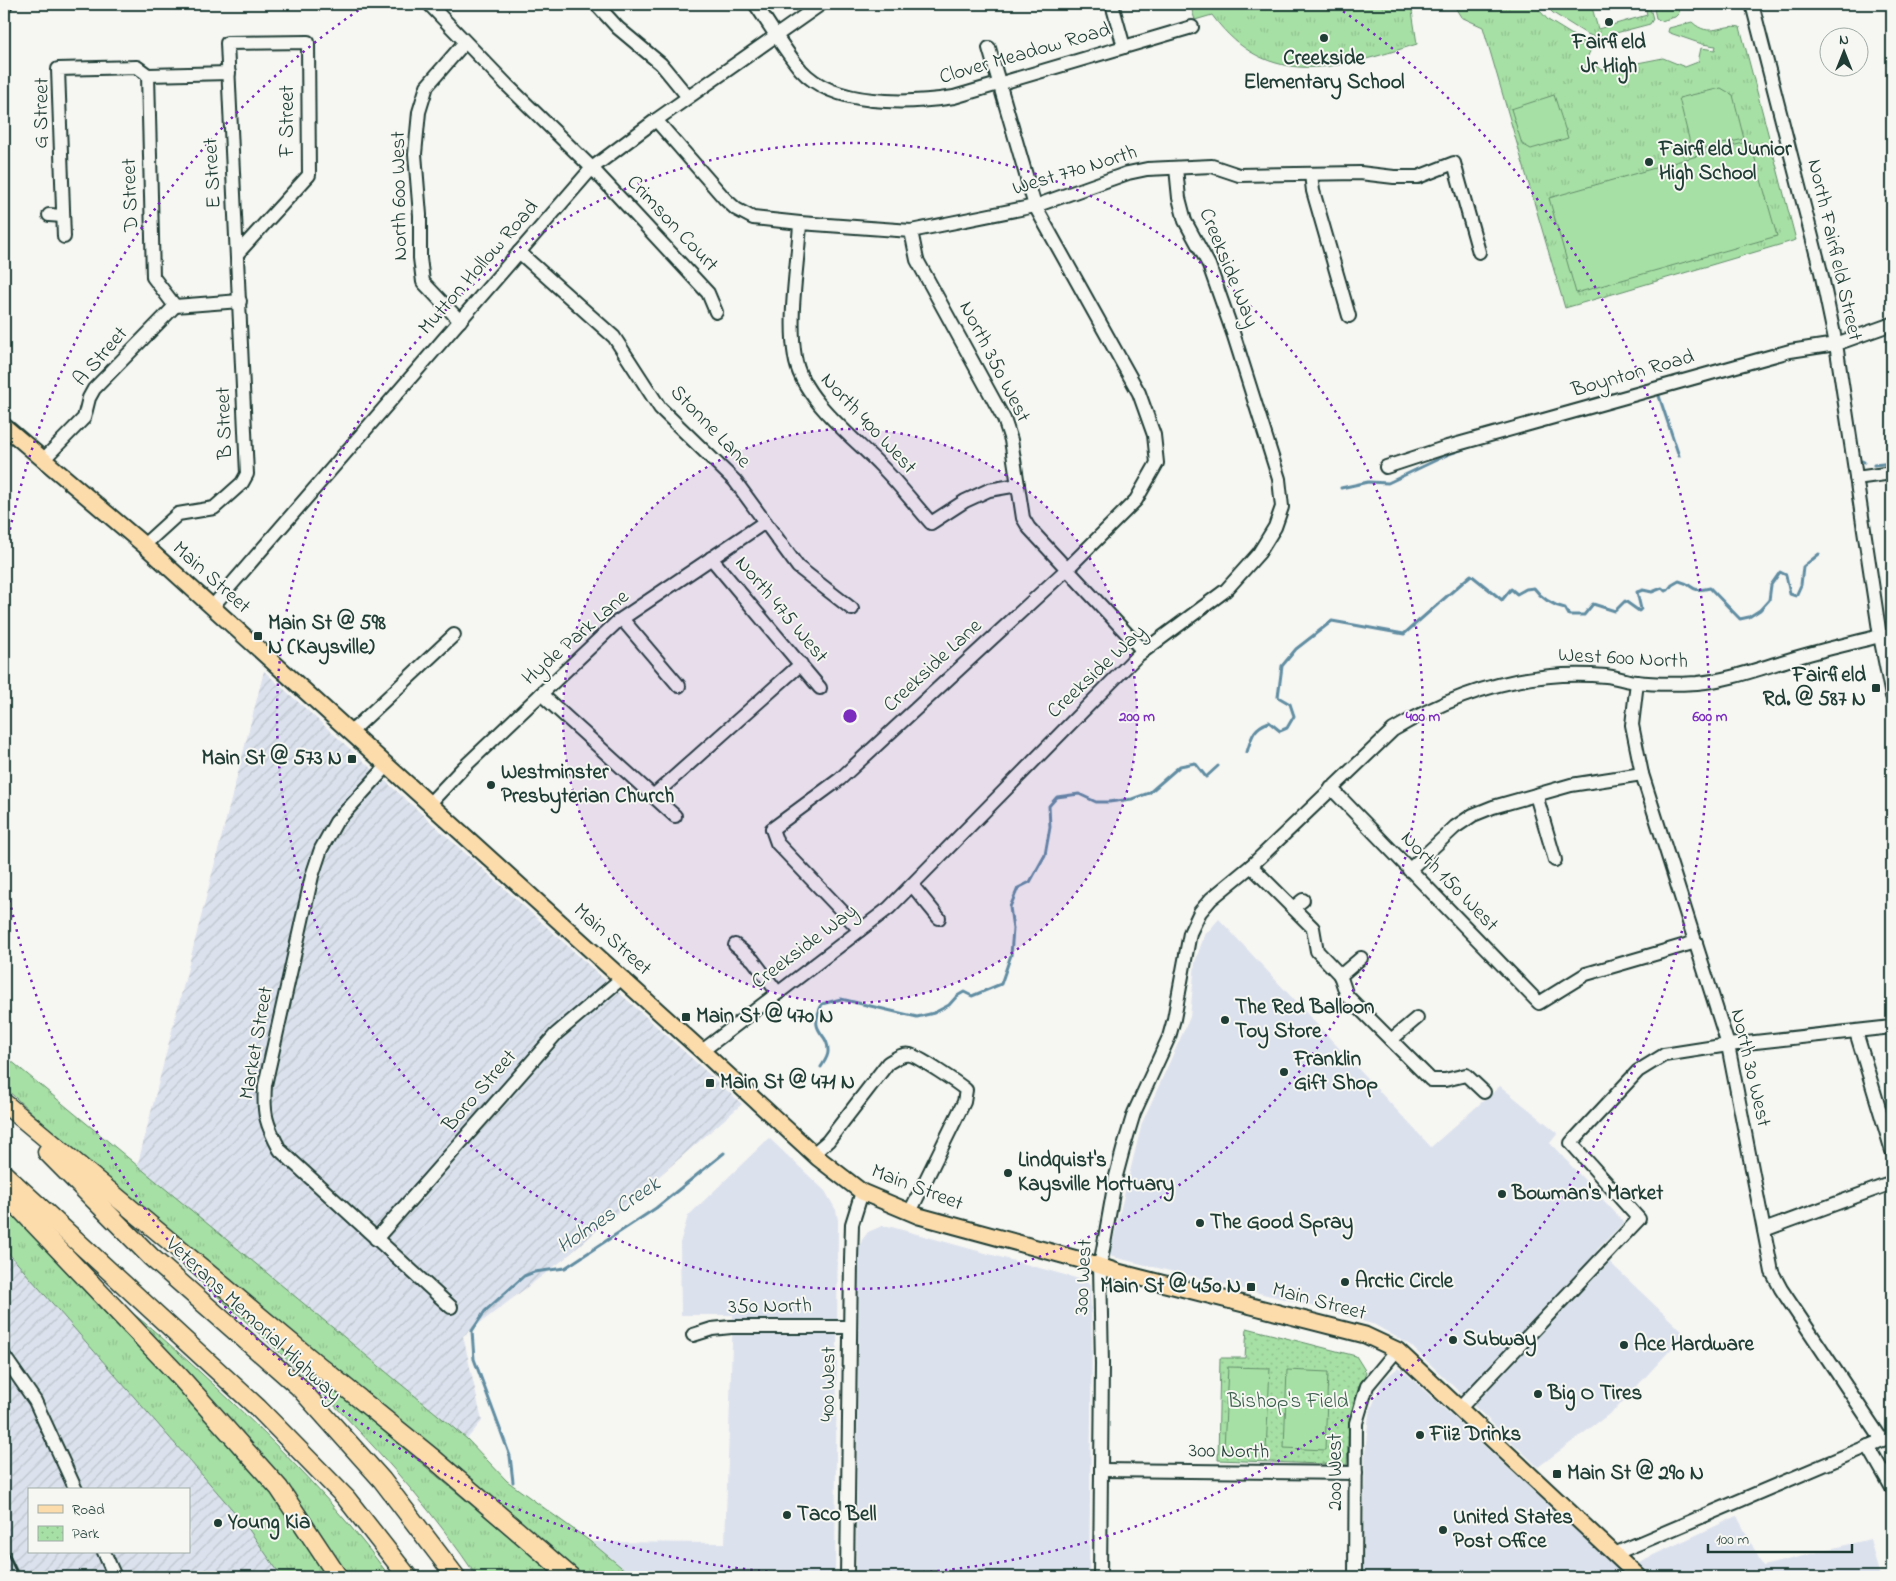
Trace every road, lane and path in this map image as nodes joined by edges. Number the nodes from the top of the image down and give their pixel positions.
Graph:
1 (6, 4) edge
2 (429, 4) edge
3 (596, 4) edge
4 (755, 4) edge
5 (821, 4) edge
6 (1112, 4) edge
7 (1752, 4) edge
8 (4, 7) edge
9 (1192, 27) dead end
10 (777, 35) junction
11 (465, 42) junction
12 (227, 43) joint
13 (1124, 47) junction
14 (988, 48) dead end
15 (229, 73) junction
16 (148, 75) junction
17 (999, 83) junction
18 (688, 97) junction
19 (656, 120) junction
20 (592, 168) junction
21 (1176, 168) junction
22 (1311, 174) junction
23 (1035, 206) junction
24 (49, 215) dead end
25 (63, 216) junction
26 (800, 223) junction
27 (911, 231) junction
28 (64, 237) dead end
29 (519, 252) junction
30 (1479, 252) dead end
31 (237, 254) junction
32 (240, 301) junction
33 (175, 306) junction
34 (716, 312) dead end
35 (1349, 316) dead end
36 (460, 320) junction
37 (1892, 324) edge
38 (1836, 344) junction
39 (4, 426) edge
40 (43, 460) junction
41 (1386, 467) dead end
42 (1892, 473) edge
43 (1856, 478) junction
44 (1018, 485) junction
45 (766, 522) junction
46 (144, 545) junction
47 (711, 558) junction
48 (1066, 570) junction
49 (212, 607) junction
50 (852, 609) dead end
51 (622, 619) junction
52 (454, 635) dead end
53 (1886, 636) edge
54 (1143, 651) junction
55 (800, 664) junction
56 (1637, 682) junction
57 (679, 686) dead end
58 (820, 688) dead end
59 (541, 694) junction
60 (1892, 696) edge
61 (351, 732) junction
62 (387, 766) junction
63 (1642, 774) junction
64 (1331, 788) junction
65 (1536, 795) junction
66 (653, 796) junction
67 (430, 804) junction
68 (675, 816) dead end
69 (1555, 860) dead end
70 (1251, 866) junction
71 (1409, 870) junction
72 (912, 885) junction
73 (1303, 900) dead end
74 (1293, 908) junction
75 (939, 918) dead end
76 (860, 930) junction
77 (1696, 942) junction
78 (735, 945) dead end
79 (1361, 958) dead end
80 (1340, 976) junction
81 (622, 978) junction
82 (778, 993) junction
83 (1416, 1018) dead end
84 (1892, 1027) edge
85 (1856, 1032) junction
86 (1391, 1040) junction
87 (1728, 1045) junction
88 (702, 1051) junction
89 (1484, 1092) dead end
90 (4, 1103) edge
91 (4, 1108) edge
92 (1892, 1151) edge
93 (813, 1154) junction
94 (4, 1174) edge
95 (1892, 1183) edge
96 (4, 1192) edge
97 (862, 1192) junction
98 (910, 1212) junction
99 (1764, 1230) junction
100 (376, 1239) junction
101 (1100, 1266) junction
102 (451, 1307) dead end
103 (850, 1327) junction
104 (692, 1335) dead end
105 (1397, 1350) junction
106 (4, 1356) edge
107 (1460, 1408) junction
108 (1887, 1438) edge
109 (1868, 1446) junction
110 (1101, 1470) junction
111 (1356, 1473) junction
112 (75, 1488) edge
113 (1892, 1488) edge
114 (105, 1554) edge
115 (1614, 1554) junction
116 (115, 1577) edge
117 (338, 1577) edge
118 (408, 1577) edge
119 (456, 1577) edge
120 (571, 1577) edge
121 (847, 1577) edge
122 (1100, 1577) edge
123 (1355, 1577) edge
124 (1639, 1577) edge

1 - 8 street
2 - 11 street, Crimson Court
3 - 18 street
4 - 10 street, Clover Meadow Road
5 - 10 street, Mutton Hollow Road
6 - 13 street
7 - 38 street, North Fairfield Street
9 - 13 street, Clover Meadow Road
10 - 17 street, Clover Meadow Road
10 - 18 street, Mutton Hollow Road
11 - 20 street, Crimson Court
11 - 36 street, North 600 West
12 - 15 street, E Street
12 - 31 street, F Street
13 - 17 street, Clover Meadow Road
14 - 17 street
15 - 16 street
15 - 31 street, E Street
16 - 25 street, G Street
16 - 33 street, D Street
17 - 23 street
18 - 19 street, Mutton Hollow Road
19 - 20 street, Mutton Hollow Road
19 - 26 street, West 770 North
20 - 29 street, Mutton Hollow Road
20 - 34 street, Crimson Court
21 - 22 street, West 770 North
21 - 23 street, West 770 North
21 - 54 street, Creekside Way
22 - 30 street, West 770 North
22 - 35 street
23 - 27 street, West 770 North
23 - 48 street, Creekside Lane
24 - 25 street
25 - 28 street, G Street
26 - 27 street, West 770 North
26 - 44 street, North 400 West
27 - 44 street, North 350 West
29 - 36 street, Mutton Hollow Road
29 - 45 street, Stonne Lane
31 - 32 street, E Street
32 - 33 street
32 - 46 street, B Street
33 - 40 street, A Street
36 - 49 street, Mutton Hollow Road
37 - 38 street, Boynton Road
38 - 41 street, Boynton Road
38 - 43 street, North Fairfield Street
39 - 40 main road, Main Street
40 - 46 main road, Main Street
42 - 43 street
43 - 53 street, North Fairfield Street
44 - 48 street, North 350 West
45 - 47 street, Hyde Park Lane
45 - 50 street, Stonne Lane
46 - 49 main road, Main Street
47 - 51 street, Hyde Park Lane
47 - 55 street, North 475 West
48 - 54 street, North 350 West
48 - 76 street, Creekside Lane
49 - 61 main road, Main Street
51 - 57 street
51 - 59 street, Hyde Park Lane
52 - 61 street
53 - 56 street, West 600 North
53 - 60 street, North Fairfield Street
54 - 72 street, Creekside Way
55 - 58 street, North 475 West
55 - 66 street
56 - 63 street, North 30 West
56 - 64 street, West 600 North
59 - 66 street
59 - 67 street, Hyde Park Lane
61 - 62 main road, Main Street
62 - 67 main road, Main Street
62 - 100 street, Market Street
63 - 65 street
63 - 77 street, North 30 West
64 - 70 street, West 600 North
64 - 71 street, North 150 West
65 - 69 street
65 - 71 street
66 - 68 street
67 - 81 main road, Main Street
70 - 74 street
70 - 101 street, 300 West
71 - 77 street, North 150 West
72 - 75 street
72 - 76 street, Creekside Way
73 - 74 street
74 - 80 street
76 - 82 street, Creekside Way
77 - 87 street, North 30 West
78 - 82 street
79 - 80 street
80 - 86 street
81 - 88 main road, Main Street
81 - 100 street, Boro Street
82 - 88 street, Creekside Way
83 - 86 street
84 - 85 street
85 - 87 street
85 - 92 street
86 - 89 street
87 - 99 street, North 30 West
87 - 107 street
88 - 93 main road, Main Street
90 - 120 highway
91 - 119 highway, Veterans Memorial Highway
93 - 97 main road, Main Street
93 - 98 street
94 - 118 highway
95 - 99 street
96 - 117 highway
97 - 98 main road, Main Street
97 - 103 street, 400 West
98 - 101 main road, Main Street
99 - 108 street, North 30 West
100 - 102 street, Market Street
101 - 105 main road, Main Street
101 - 110 street, 300 West
103 - 104 street, 350 North
103 - 121 street, 400 West
105 - 107 main road, Main Street
105 - 111 street, 200 West
106 - 112 street
107 - 115 main road, Main Street
108 - 109 street
109 - 113 street
109 - 115 street
110 - 111 street, 300 North
110 - 122 street, 300 West
111 - 123 street, 200 West
114 - 116 street
115 - 124 main road, Main Street

